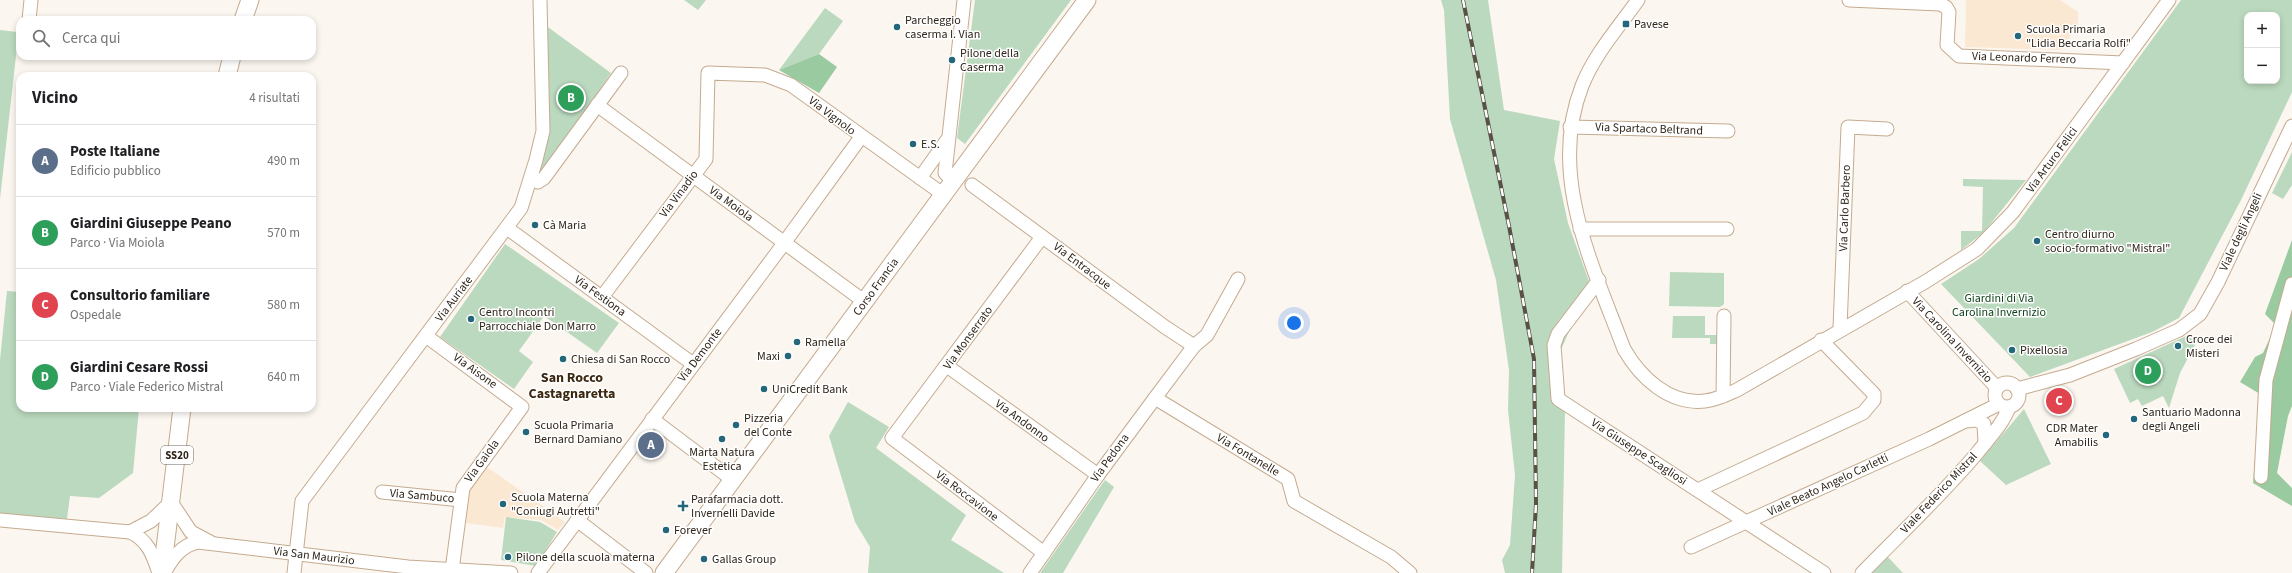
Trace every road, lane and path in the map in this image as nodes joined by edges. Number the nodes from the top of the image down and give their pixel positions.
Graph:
1 (31, 0) edge
2 (250, 0) edge
3 (540, 0) edge
4 (964, 0) edge
5 (1638, 0) edge
6 (1849, 0) edge
7 (2169, 0) edge
8 (1083, 1) edge
9 (29, 16) edge
10 (244, 16) edge
11 (231, 60) edge
12 (2123, 63) junction
13 (228, 72) edge
14 (621, 73) dead end
15 (708, 73) joint
16 (598, 105) junction
17 (2292, 126) edge
18 (1570, 127) junction
19 (1887, 129) dead end
20 (1728, 131) dead end
21 (861, 136) junction
22 (947, 140) junction
23 (692, 176) junction
24 (920, 178) junction
25 (531, 179) junction
26 (954, 182) junction
27 (972, 185) dead end
28 (944, 195) junction
29 (507, 228) junction
30 (1727, 228) dead end
31 (1580, 229) junction
32 (1042, 237) junction
33 (784, 242) junction
34 (1238, 279) dead end
35 (1598, 280) junction
36 (2292, 284) edge
37 (1907, 291) junction
38 (602, 297) junction
39 (865, 302) junction
40 (1724, 316) dead end
41 (1840, 328) junction
42 (426, 336) junction
43 (1821, 340) junction
44 (1194, 346) junction
45 (693, 364) junction
46 (947, 366) junction
47 (2070, 375) junction
48 (1997, 388) junction
49 (2017, 389) junction
50 (1723, 396) junction
51 (1155, 398) junction
52 (2008, 405) junction
53 (522, 407) joint
54 (181, 412) edge
55 (652, 419) junction
56 (1965, 421) junction
57 (892, 438) joint
58 (1985, 443) junction
59 (1098, 475) junction
60 (2261, 477) dead end
61 (733, 480) junction
62 (1698, 490) junction
63 (382, 492) dead end
64 (461, 500) junction
65 (170, 502) junction
66 (0, 520) edge
67 (577, 520) junction
68 (1746, 522) junction
69 (138, 533) junction
70 (166, 535) junction
71 (191, 538) junction
72 (1691, 547) dead end
73 (1044, 553) junction
74 (296, 554) junction
75 (408, 570) edge
76 (452, 570) junction
77 (1402, 571) edge
78 (642, 572) edge
79 (162, 573) edge
80 (294, 573) edge
81 (511, 573) edge
82 (538, 573) edge
83 (664, 573) edge
84 (1030, 573) edge
85 (1824, 573) edge
86 (1862, 573) edge

1 - 9 street
2 - 10 main road
3 - 25 street, Via Auriate
4 - 22 street
5 - 18 street
6 - 12 street, Via Leonardo Ferrero
7 - 12 street, Via Arturo Felici
8 - 26 main road, Corso Francia
11 - 13 main road
12 - 37 street, Via Arturo Felici
14 - 16 street
15 - 21 street, Via Vignolo
15 - 23 street, Via Vinadio
16 - 23 street, Via Moiola
16 - 25 street
17 - 47 street, Viale degli Angeli
18 - 20 street, Via Spartaco Beltrand
18 - 31 street
19 - 41 street, Via Carlo Barbero
21 - 24 street, Via Vignolo
21 - 33 street, Via Demonte
22 - 24 street
22 - 26 street
23 - 33 street, Via Moiola
23 - 38 street, Via Vinadio
24 - 28 street, Via Vignolo
25 - 29 street, Via Auriate
26 - 28 main road, Corso Francia
27 - 32 street, Via Entracque
28 - 39 main road, Corso Francia
29 - 38 street, Via Festiona
29 - 42 street, Via Auriate
30 - 31 street
31 - 35 street
32 - 44 street, Via Entracque
32 - 46 street, Via Monserrato
33 - 39 street, Via Moiola
33 - 45 street, Via Demonte
34 - 44 street, Via Pedona
35 - 50 street
35 - 62 street, Via Giuseppe Scagliosi
36 - 60 street
37 - 41 street
37 - 48 street, Via Carolina Invernizio
38 - 45 street, Via Festiona
39 - 61 main road, Corso Francia
40 - 50 street
41 - 43 street
42 - 53 street, Via Aisone
42 - 74 street, Via Auriate
43 - 50 street
43 - 62 street, Via Giuseppe Scagliosi
44 - 51 street, Via Pedona
45 - 55 street, Via Demonte
46 - 57 street, Via Monserrato
46 - 59 street, Via Andonno
47 - 49 street
47 - 52 street
48 - 49 street
48 - 52 street
49 - 52 street
51 - 59 street, Via Pedona
51 - 77 street, Via Fontanelle
52 - 56 street, Viale Beato Angelo Carletti
52 - 58 street, Viale Federico Mistral
53 - 64 street, Via Gaiola
54 - 65 main road, SS20
55 - 61 street
55 - 67 street, Via Demonte
56 - 58 street
56 - 68 street, Viale Beato Angelo Carletti
57 - 73 street, Via Roccavione
58 - 86 street, Viale Federico Mistral
59 - 73 street, Via Pedona
61 - 83 main road, Corso Francia
62 - 68 street
63 - 64 street, Via Sambuco
64 - 76 street, Via Gaiola
65 - 69 street
65 - 70 main road, SS20
65 - 71 street
66 - 69 street
67 - 78 street
67 - 82 street, Via Demonte
68 - 72 street, Viale Beato Angelo Carletti
68 - 85 street
69 - 70 street
69 - 79 street
70 - 71 street
70 - 79 main road, SS20
71 - 74 street, Via San Maurizio
71 - 79 street
73 - 84 street, Via Pedona
74 - 75 street, Via San Maurizio
74 - 80 street, Via Auriate
75 - 76 street, Via San Maurizio
76 - 81 street, Via San Maurizio

